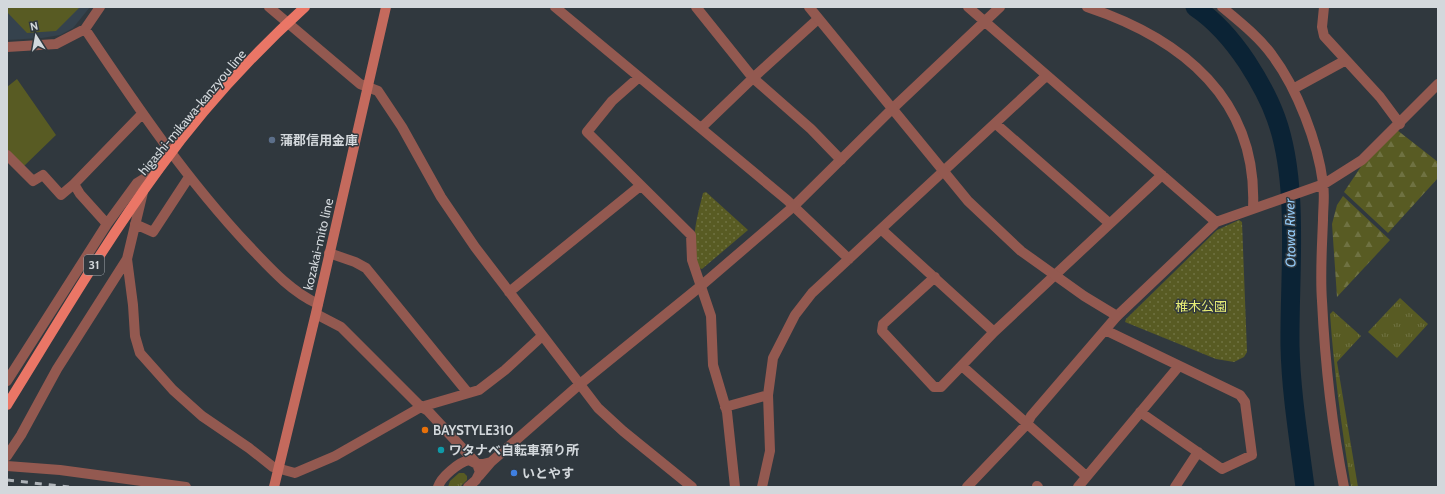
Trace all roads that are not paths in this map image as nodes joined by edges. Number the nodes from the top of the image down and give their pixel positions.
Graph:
1 (100, 7) edge
2 (270, 7) edge
3 (305, 7) edge
4 (386, 7) edge
5 (555, 7) edge
6 (696, 7) edge
7 (809, 7) edge
8 (968, 7) edge
9 (1000, 7) edge
10 (1087, 7) edge
11 (1222, 7) edge
12 (1324, 7) edge
13 (818, 19) junction
14 (985, 22) junction
15 (288, 23) junction
16 (85, 29) junction
17 (7, 47) edge
18 (1346, 60) junction
19 (1046, 76) junction
20 (638, 78) junction
21 (753, 78) junction
22 (1438, 84) edge
23 (368, 88) junction
24 (1293, 89) junction
25 (891, 110) junction
26 (142, 114) junction
27 (996, 124) junction
28 (1400, 124) junction
29 (702, 128) junction
30 (171, 153) junction
31 (7, 155) edge
32 (842, 160) junction
33 (159, 169) junction
34 (943, 172) junction
35 (1162, 175) junction
36 (189, 177) junction
37 (74, 184) junction
38 (1321, 185) junction
39 (640, 186) junction
40 (142, 192) junction
41 (794, 206) junction
42 (1255, 208) junction
43 (1216, 222) junction
44 (1109, 223) junction
45 (107, 224) junction
46 (135, 224) junction
47 (882, 230) junction
48 (329, 253) junction
49 (127, 259) junction
50 (849, 259) junction
51 (1054, 275) junction
52 (935, 277) junction
53 (702, 285) junction
54 (509, 292) junction
55 (317, 309) junction
56 (1117, 316) junction
57 (1105, 330) junction
58 (994, 332) junction
59 (542, 336) junction
60 (962, 366) junction
61 (1179, 366) junction
62 (7, 381) edge
63 (580, 384) junction
64 (468, 393) junction
65 (768, 395) junction
66 (7, 405) edge
67 (725, 406) junction
68 (421, 407) junction
69 (1140, 412) junction
70 (1027, 424) junction
71 (1198, 452) junction
72 (468, 455) junction
73 (7, 456) edge
74 (491, 462) junction
75 (460, 463) junction
76 (476, 464) junction
77 (7, 466) edge
78 (279, 470) junction
79 (478, 476) junction
80 (1086, 476) junction
81 (186, 487) edge
82 (274, 487) edge
83 (438, 487) edge
84 (468, 487) edge
85 (692, 487) edge
86 (735, 487) edge
87 (762, 487) edge
88 (967, 487) edge
89 (1078, 487) edge
90 (1175, 487) edge
91 (1344, 487) edge

1 - 16 street
2 - 15 street
3 - 15 main road, higashi-mikawa-kanzyou line / 31
4 - 23 main road, kozakai-mito line
5 - 20 street
6 - 21 street
7 - 13 street
8 - 14 street
9 - 14 street
10 - 42 street
11 - 24 street
12 - 18 street
13 - 21 street
13 - 25 street
14 - 19 street
14 - 25 street
15 - 23 street
15 - 30 main road, higashi-mikawa-kanzyou line / 31
16 - 17 street
16 - 26 street
18 - 24 street
18 - 28 street
19 - 27 street
19 - 35 street
20 - 29 street
20 - 39 street
21 - 29 street
21 - 32 street
22 - 28 street
23 - 48 main road, kozakai-mito line
23 - 54 street
24 - 38 street
25 - 32 street
25 - 34 street
26 - 30 street
26 - 37 street
27 - 34 street
27 - 44 street
28 - 38 street
29 - 41 street
30 - 33 main road, higashi-mikawa-kanzyou line / 31
30 - 36 street
31 - 37 street
32 - 41 street
33 - 40 main road, higashi-mikawa-kanzyou line / 31
33 - 45 street
34 - 47 street
34 - 51 street
35 - 43 street
35 - 44 street
36 - 46 street
36 - 55 street
37 - 45 street
38 - 42 street
38 - 91 street
39 - 53 street
39 - 54 street
40 - 46 street
40 - 66 main road, higashi-mikawa-kanzyou line / 31
41 - 50 street
41 - 53 street
42 - 43 street
43 - 56 street
44 - 51 street
45 - 62 street
46 - 49 street
47 - 50 street
47 - 52 street
48 - 55 main road, kozakai-mito line
48 - 64 street
49 - 73 street
49 - 78 street
50 - 65 street
51 - 56 street
51 - 58 street
52 - 58 street
52 - 60 street
53 - 63 street
53 - 67 street
54 - 59 street
55 - 68 street
55 - 78 main road, kozakai-mito line
56 - 57 street
57 - 61 street
57 - 70 street
58 - 60 street
59 - 63 street
59 - 64 street
60 - 70 street
61 - 69 street
61 - 71 street
63 - 74 street
63 - 85 street
64 - 68 street
65 - 67 street
65 - 87 street
67 - 86 street
68 - 72 street
68 - 78 street
69 - 71 street
69 - 80 street
70 - 80 street
70 - 88 street
71 - 90 street
72 - 75 street
72 - 76 street
74 - 76 street
74 - 79 street
75 - 76 street
75 - 83 street
76 - 79 street
77 - 81 street
78 - 82 main road, kozakai-mito line
79 - 84 street
80 - 89 street

